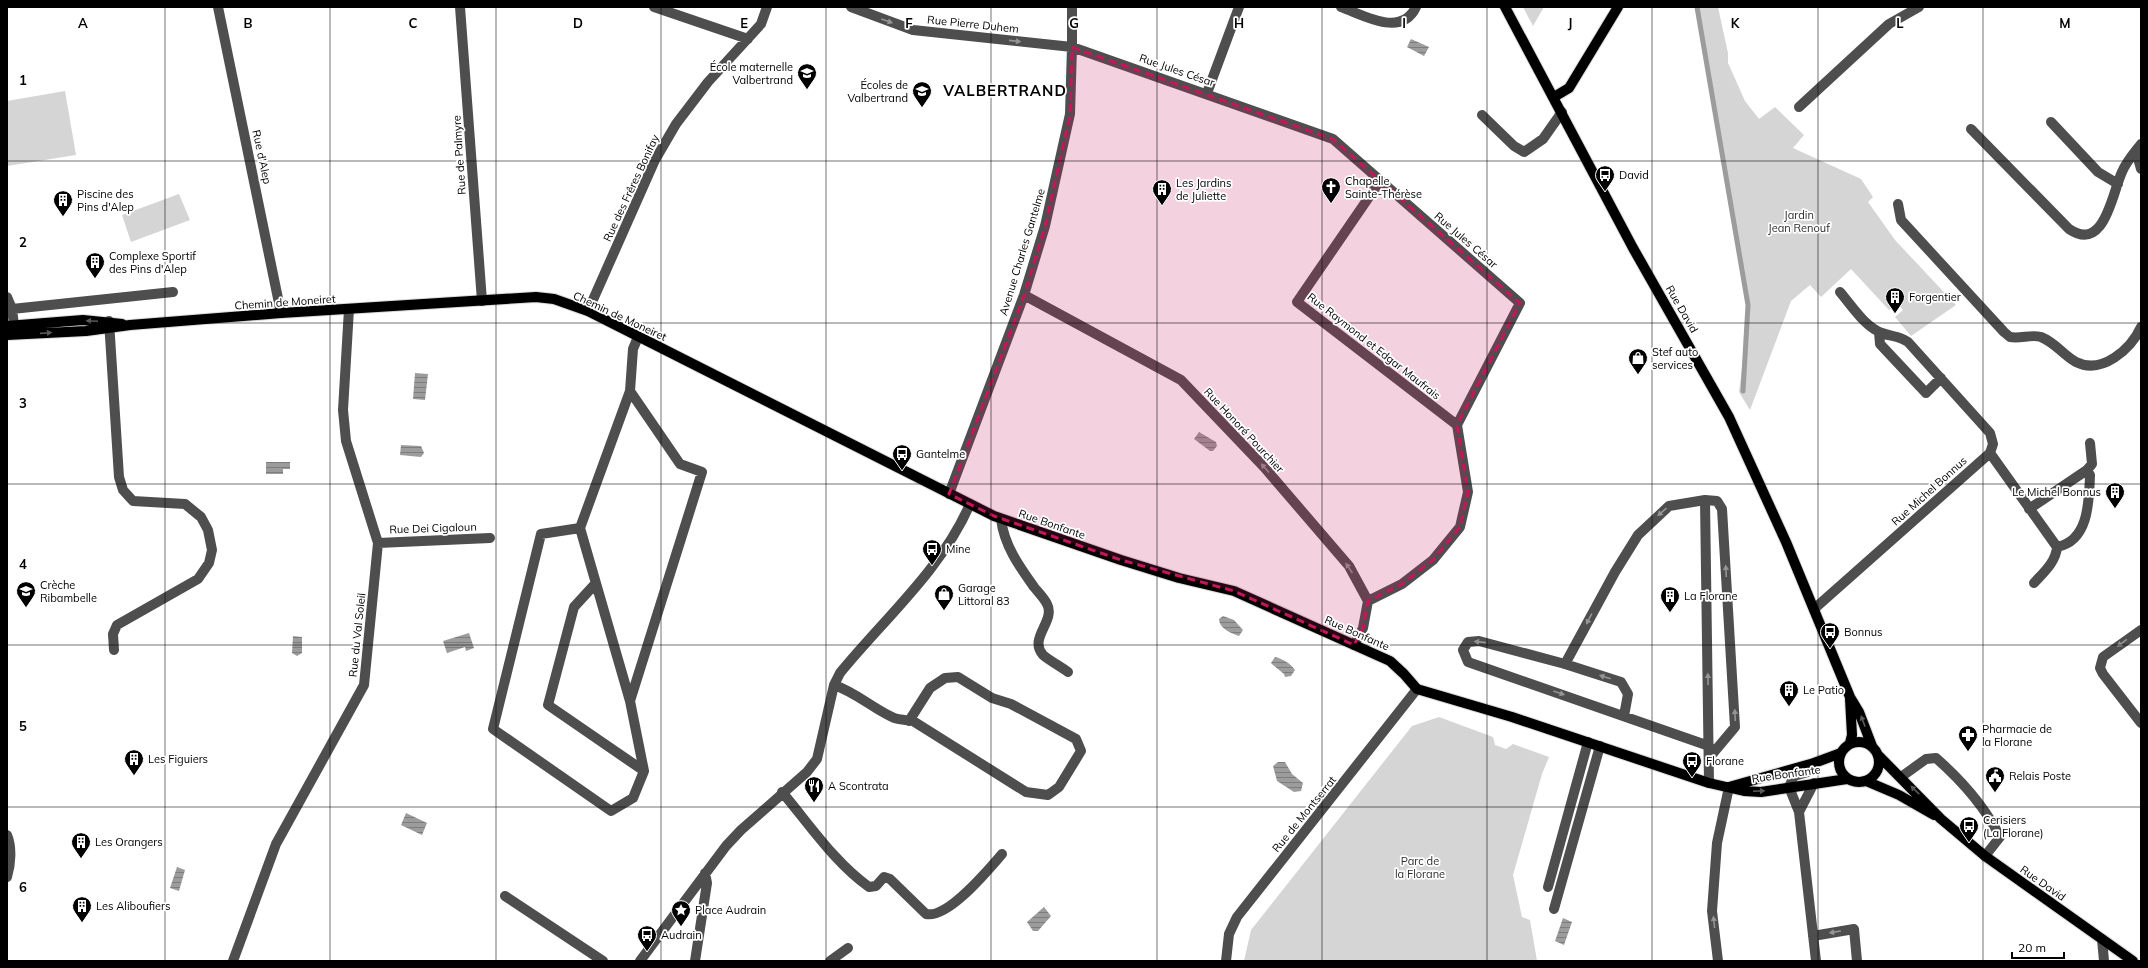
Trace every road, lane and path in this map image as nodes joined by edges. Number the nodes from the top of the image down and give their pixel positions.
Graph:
1 (218, 7) edge
2 (460, 7) edge
3 (654, 7) edge
4 (767, 7) edge
5 (851, 7) edge
6 (1072, 7) edge
7 (1240, 7) edge
8 (1341, 7) edge
9 (1416, 7) edge
10 (1505, 7) edge
11 (1618, 7) edge
12 (1919, 7) edge
13 (748, 40) junction
14 (1072, 46) junction
15 (1207, 93) junction
16 (1554, 97) junction
17 (1799, 107) dead end
18 (1562, 112) junction
19 (1482, 115) dead end
20 (2051, 122) dead end
21 (1971, 129) dead end
22 (2138, 147) edge
23 (2141, 169) edge
24 (1380, 181) junction
25 (2118, 184) junction
26 (1898, 204) dead end
27 (173, 292) dead end
28 (1840, 292) dead end
29 (1024, 295) junction
30 (7, 297) edge
31 (482, 302) junction
32 (12, 309) junction
33 (349, 310) junction
34 (588, 312) junction
35 (281, 313) junction
36 (109, 325) junction
37 (10, 326) edge
38 (2141, 327) edge
39 (1879, 332) junction
40 (7, 335) edge
41 (638, 337) junction
42 (1941, 378) junction
43 (630, 392) junction
44 (1458, 425) junction
45 (2090, 443) dead end
46 (1990, 453) junction
47 (2087, 470) junction
48 (949, 494) junction
49 (1705, 500) junction
50 (970, 504) junction
51 (2029, 509) junction
52 (1001, 519) junction
53 (580, 528) junction
54 (490, 538) dead end
55 (378, 543) junction
56 (2057, 548) junction
57 (596, 583) junction
58 (2034, 583) dead end
59 (1368, 601) junction
60 (1814, 609) junction
61 (2141, 630) edge
62 (1354, 645) junction
63 (114, 650) dead end
64 (1565, 664) junction
65 (1068, 672) dead end
66 (834, 685) junction
67 (1417, 690) junction
68 (1850, 697) junction
69 (630, 701) junction
70 (1624, 716) junction
71 (909, 721) junction
72 (2141, 723) edge
73 (1588, 742) junction
74 (1850, 743) junction
75 (1600, 746) junction
76 (1709, 746) junction
77 (1875, 750) junction
78 (1841, 753) junction
79 (1709, 758) junction
80 (1814, 762) junction
81 (644, 771) junction
82 (1901, 777) junction
83 (1847, 778) junction
84 (1866, 781) junction
85 (1710, 783) junction
86 (1814, 783) junction
87 (1729, 787) junction
88 (1789, 787) junction
89 (782, 792) junction
90 (1799, 812) junction
91 (1941, 819) junction
92 (7, 835) edge
93 (1002, 854) dead end
94 (1985, 856) junction
95 (705, 873) junction
96 (7, 877) edge
97 (1548, 887) dead end
98 (505, 896) dead end
99 (1554, 909) dead end
100 (1813, 936) junction
101 (2102, 939) junction
102 (848, 948) dead end
103 (233, 961) edge
104 (603, 961) edge
105 (640, 961) edge
106 (695, 961) edge
107 (830, 961) edge
108 (1226, 961) edge
109 (1718, 961) edge
110 (1816, 961) edge
111 (1858, 961) edge
112 (2104, 961) edge
113 (2133, 961) edge

1 - 35 street, Rue d'Alep
2 - 31 street, Rue de Palmyre
3 - 13 street
4 - 13 street, Rue des Frêres Bonifay
5 -> 14 street, Rue Pierre Duhem
6 - 14 street, Avenue Charles Gantelme
7 - 15 street
8 - 9 street
10 - 16 main road, Rue David
11 - 16 main road
12 - 17 street
13 - 34 street, Rue des Frêres Bonifay
14 - 15 street, Rue Jules César
14 - 29 street, Avenue Charles Gantelme
15 - 24 street, Rue Jules César
16 - 18 main road, Rue David
18 - 19 street
18 - 60 main road, Rue David
20 - 25 street
21 - 25 street
22 - 23 street
22 - 25 street
24 - 44 street, Rue Jules César
24 - 44 street, Rue Raymond et Edgar Maufrais
26 - 38 street
27 - 32 street
28 - 39 street
29 - 48 street, Avenue Charles Gantelme
59 -> 29 street, Rue Honoré Pourchier
30 - 32 street
31 - 33 main road, Chemin de Moneiret
31 - 34 main road, Chemin de Moneiret
32 - 37 street
33 - 35 main road, Chemin de Moneiret
33 - 55 street, Rue du Val Soleil
34 - 41 main road, Chemin de Moneiret
35 - 36 main road, Chemin de Moneiret
36 -> 37 main road, Chemin de Moneiret
40 -> 36 main road, Chemin de Moneiret
36 - 63 street
39 - 42 street
39 - 42 street
41 - 43 street
41 - 48 main road, Chemin de Moneiret
42 - 46 street
43 - 53 street
43 - 69 street
44 - 59 street
45 - 47 street
46 - 51 street
46 - 60 street, Rue Michel Bonnus
47 - 51 street
47 - 56 street
48 - 50 main road, Chemin de Moneiret
49 -> 64 street
76 -> 49 street
79 -> 49 street
50 - 52 main road, Rue Bonfante
50 - 66 street
51 - 56 street
52 - 62 main road, Rue Bonfante
52 - 65 street
53 - 57 street
53 - 81 street
54 - 55 street, Rue Dei Cigaloun
55 - 103 street, Rue du Val Soleil
56 - 58 street
57 - 69 street
57 - 81 street
59 - 62 street
60 - 68 main road, Rue David
61 -> 72 street
62 - 67 main road, Rue Bonfante
70 -> 64 street
64 -> 70 street
66 - 71 street
66 - 89 street
67 - 73 main road, Rue Bonfante
67 - 108 street, Rue de Montserrat
68 - 74 main road, Rue David
77 -> 68 main road, Rue David
69 - 81 street
70 - 76 street
71 - 71 street
73 - 75 main road, Rue Bonfante
73 - 97 street
74 - 77 main road
74 - 78 main road
75 - 85 main road, Rue Bonfante
75 - 99 street
76 - 79 street
77 - 82 main road, Rue David
77 - 84 main road
78 - 80 main road, Rue Bonfante
78 - 83 main road
79 - 85 street
80 - 87 main road, Rue Bonfante
80 - 88 street
91 -> 82 main road, Rue David
82 - 94 street
83 - 84 main road
83 - 86 main road, Rue Bonfante
84 - 91 main road, Rue David
85 - 87 main road, Rue Bonfante
86 - 88 main road, Rue Bonfante
86 - 90 street
87 -> 88 main road, Rue Bonfante
109 -> 87 street
88 - 90 street
89 - 93 street
89 - 95 street
90 - 100 street
91 - 94 main road, Rue David
92 - 96 street
94 - 101 main road, Rue David
95 - 105 street
95 - 106 street
98 - 104 street
100 - 110 street
111 -> 100 street
101 - 112 street
101 - 113 main road, Rue David
102 - 107 street

